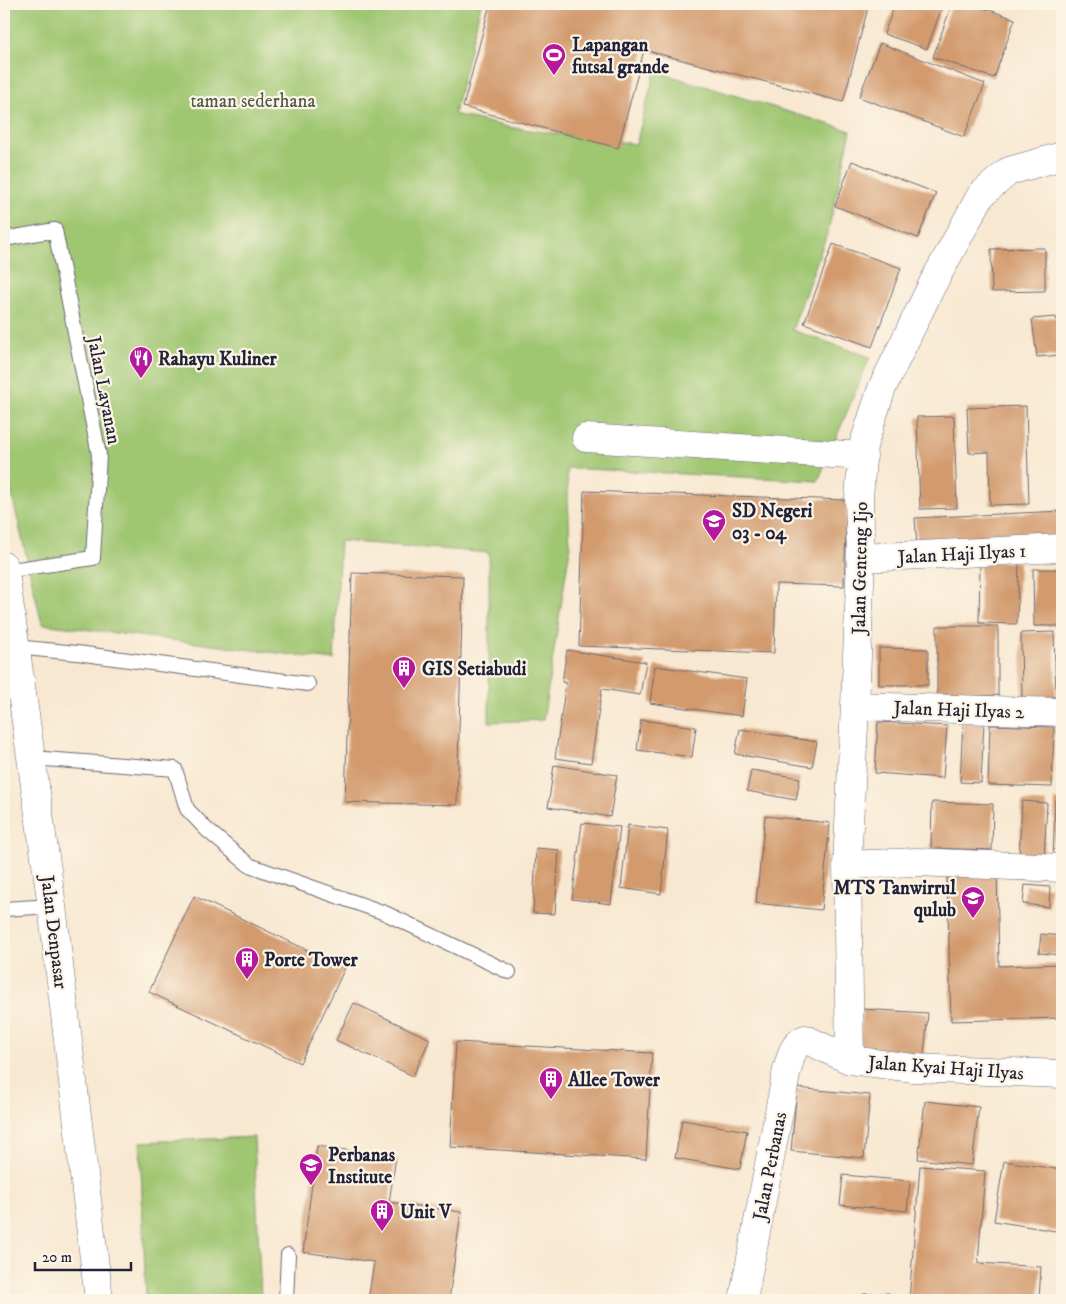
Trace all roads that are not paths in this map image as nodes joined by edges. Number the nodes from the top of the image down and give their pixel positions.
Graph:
1 (1062, 156) edge
2 (4, 239) edge
3 (586, 438) dead end
4 (863, 456) junction
5 (1062, 548) edge
6 (861, 558) junction
7 (4, 568) edge
8 (15, 647) junction
9 (308, 684) dead end
10 (855, 706) junction
11 (1062, 712) edge
12 (32, 758) junction
13 (847, 865) junction
14 (1062, 868) edge
15 (52, 906) junction
16 (4, 908) edge
17 (509, 972) dead end
18 (805, 1039) joint
19 (850, 1060) junction
20 (1062, 1074) edge
21 (288, 1255) dead end
22 (99, 1300) edge
23 (286, 1300) edge
24 (743, 1300) edge

1 - 4 street, Jalan Genteng Ijo
2 - 7 lane, Jalan Layanan
3 - 4 street
4 - 6 street, Jalan Genteng Ijo
5 - 6 street, Jalan Haji Ilyas 1
6 - 10 street, Jalan Genteng Ijo
7 - 8 street, Jalan Denpasar
8 - 9 lane
8 - 12 street, Jalan Denpasar
10 - 11 street, Jalan Haji Ilyas 2
10 - 13 street, Jalan Genteng Ijo
12 - 15 street, Jalan Denpasar
12 - 17 lane
13 - 14 street
13 - 19 street, Jalan Genteng Ijo
15 - 16 lane
15 - 22 street, Jalan Denpasar
18 - 19 street, Jalan Kyai Haji Ilyas
18 - 24 street, Jalan Perbanas
19 - 20 street, Jalan Kyai Haji Ilyas
21 - 23 lane

